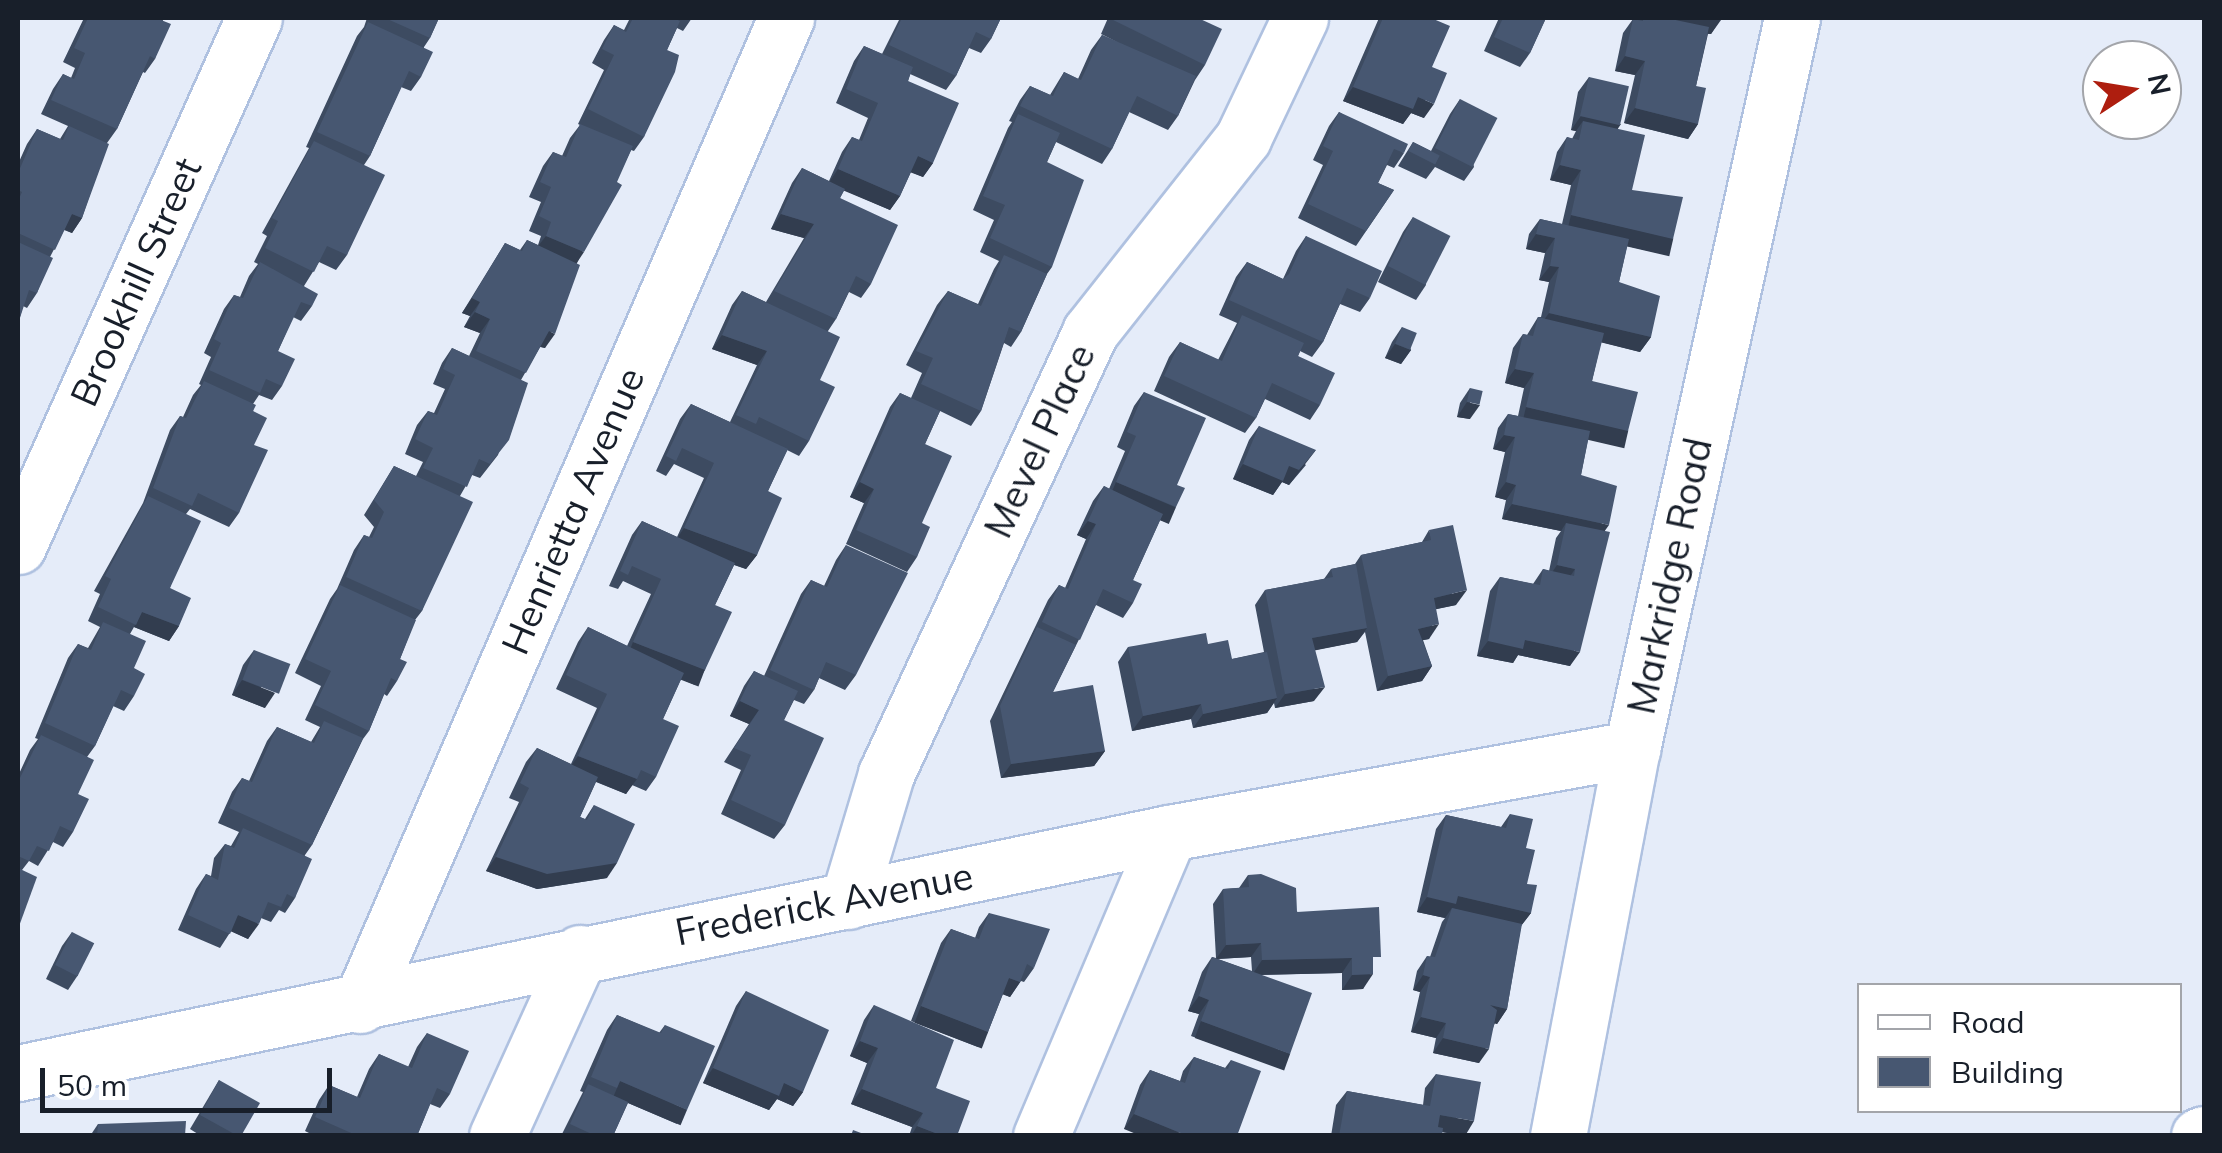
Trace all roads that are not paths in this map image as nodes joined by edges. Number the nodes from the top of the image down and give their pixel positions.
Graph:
1 (254, 18) edge
2 (786, 18) edge
3 (1300, 18) edge
4 (1792, 18) edge
5 (18, 546) edge
6 (1632, 749) junction
7 (1169, 833) junction
8 (848, 901) junction
9 (580, 953) junction
10 (360, 1005) junction
11 (18, 1073) edge
12 (1573, 1133) edge
13 (497, 1136) edge
14 (1041, 1136) edge

1 - 5 street, Brookhill Street
2 - 10 street, Henrietta Avenue
3 - 8 street, Mevel Place
4 - 6 street, Markridge Road
6 - 7 street, Frederick Avenue
6 - 12 street, Markridge Road
7 - 8 street, Frederick Avenue
7 - 14 street
8 - 9 street, Frederick Avenue
9 - 10 street, Frederick Avenue
9 - 13 street
10 - 11 street, Frederick Avenue

